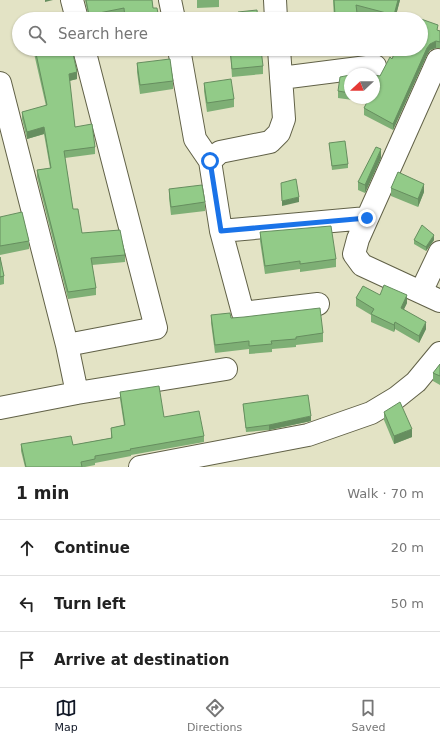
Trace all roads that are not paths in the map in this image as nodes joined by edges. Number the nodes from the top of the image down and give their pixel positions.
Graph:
1 (72, 0) edge
2 (170, 0) edge
3 (275, 0) edge
4 (75, 12) edge
5 (173, 12) edge
6 (276, 12) edge
7 (86, 56) edge
8 (180, 56) edge
9 (279, 56) edge
10 (438, 60) dead end
11 (375, 66) dead end
12 (281, 78) junction
13 (0, 83) edge
14 (210, 161) junction
15 (367, 218) junction
16 (221, 231) junction
17 (440, 252) edge
18 (431, 297) edge
19 (318, 304) dead end
20 (67, 345) junction
21 (440, 352) edge
22 (226, 369) dead end
23 (77, 393) junction
24 (0, 408) edge
25 (140, 467) edge

1 - 4 street
2 - 5 street
3 - 6 street
7 - 20 street
8 - 14 street
9 - 12 street
10 - 15 street
11 - 12 street
12 - 14 street
13 - 20 street
14 - 16 street
15 - 16 street
15 - 18 street
16 - 19 street
17 - 18 street
20 - 23 street
21 - 25 street
22 - 23 street
23 - 24 street

